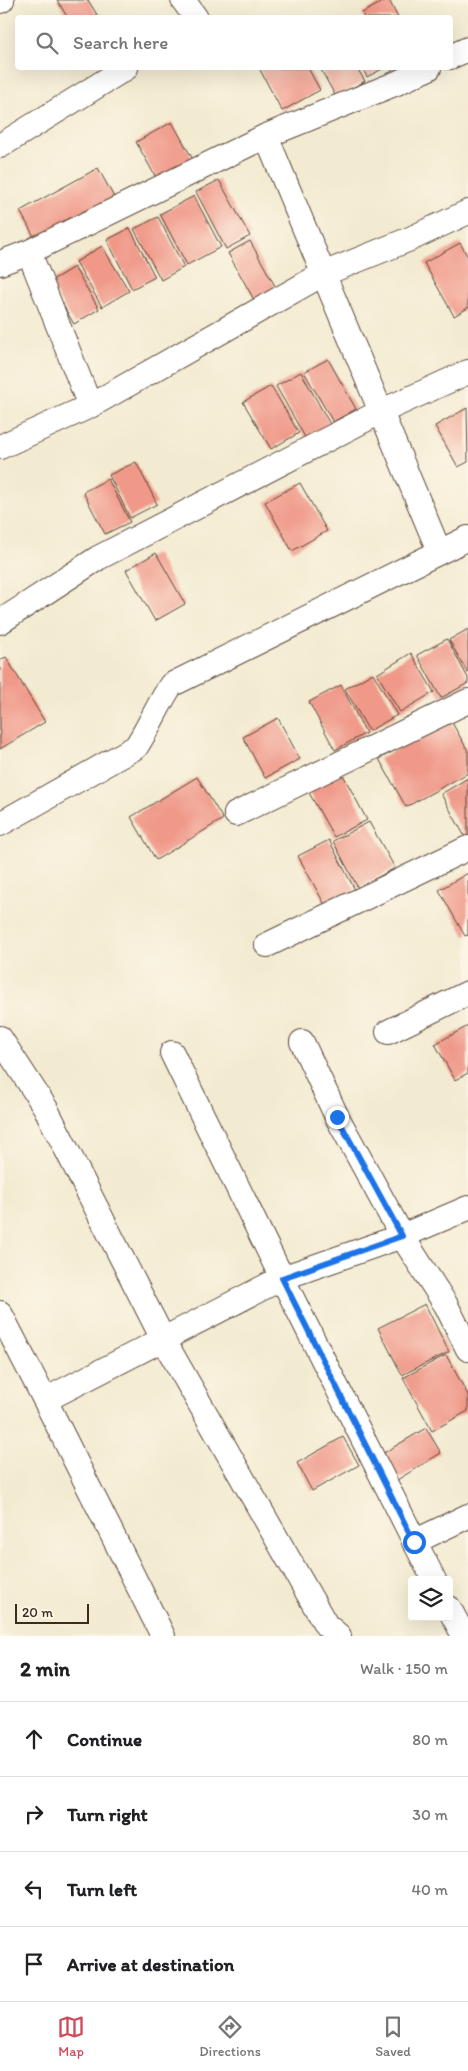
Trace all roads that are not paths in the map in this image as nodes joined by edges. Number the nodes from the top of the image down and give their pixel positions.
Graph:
1 (183, 0) edge
2 (194, 15) edge
3 (468, 49) edge
4 (453, 56) edge
5 (123, 70) edge
6 (425, 70) edge
7 (266, 136) junction
8 (0, 146) edge
9 (468, 212) edge
10 (30, 252) junction
11 (0, 263) edge
12 (323, 274) junction
13 (468, 372) edge
14 (90, 406) junction
15 (380, 412) junction
16 (0, 447) edge
17 (468, 538) edge
18 (438, 551) junction
19 (0, 622) edge
20 (468, 701) edge
21 (236, 814) dead end
22 (0, 824) edge
23 (468, 848) edge
24 (267, 945) dead end
25 (468, 994) edge
26 (388, 1032) dead end
27 (0, 1038) edge
28 (302, 1042) dead end
29 (172, 1053) dead end
30 (468, 1208) edge
31 (402, 1236) junction
32 (282, 1278) junction
33 (0, 1313) edge
34 (163, 1339) junction
35 (468, 1349) edge
36 (45, 1400) junction
37 (468, 1516) edge
38 (414, 1542) junction
39 (432, 1576) edge
40 (453, 1615) edge
41 (163, 1636) edge
42 (339, 1636) edge
43 (464, 1636) edge

1 - 2 street
3 - 4 street
5 - 8 street
6 - 7 street
7 - 10 street
7 - 12 street
9 - 12 street
10 - 11 street
10 - 14 street
12 - 14 street
12 - 15 street
13 - 15 street
14 - 16 street
15 - 18 street
15 - 19 street
17 - 18 street
18 - 22 street
20 - 21 street
23 - 24 street
25 - 26 street
27 - 34 street
28 - 31 street
29 - 32 street
30 - 31 street
31 - 32 street
31 - 35 street
32 - 34 street
32 - 38 street
33 - 36 street
34 - 36 street
34 - 42 street
36 - 41 street
37 - 38 street
38 - 39 street
40 - 43 street

